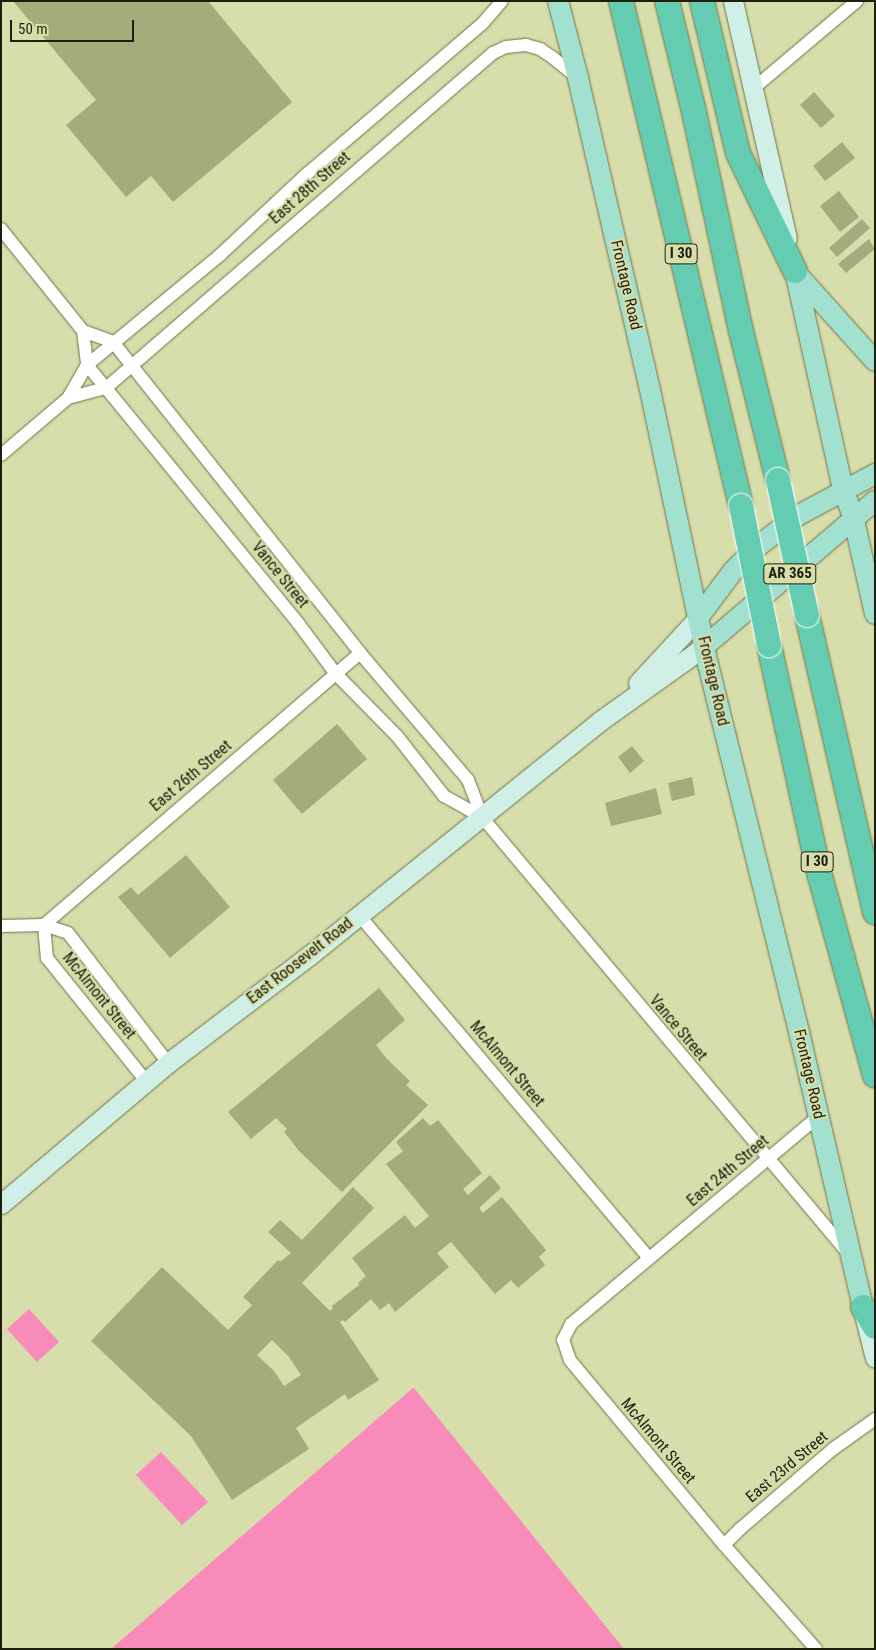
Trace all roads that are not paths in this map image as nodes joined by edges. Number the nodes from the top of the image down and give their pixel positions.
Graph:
1 (502, 1) edge
2 (558, 1) edge
3 (621, 1) edge
4 (667, 1) edge
5 (702, 1) edge
6 (733, 1) edge
7 (857, 1) edge
8 (578, 78) junction
9 (754, 88) junction
10 (1, 229) edge
11 (794, 271) junction
12 (83, 331) junction
13 (113, 342) junction
14 (871, 350) edge
15 (87, 365) junction
16 (132, 365) junction
17 (106, 388) junction
18 (68, 398) junction
19 (1, 455) edge
20 (875, 474) edge
21 (843, 489) junction
22 (875, 501) edge
23 (854, 520) junction
24 (875, 614) edge
25 (698, 618) junction
26 (705, 646) junction
27 (360, 653) junction
28 (336, 674) junction
29 (600, 721) junction
30 (482, 817) junction
31 (875, 912) edge
32 (359, 915) junction
33 (44, 925) junction
34 (1, 926) edge
35 (168, 1063) junction
36 (875, 1076) edge
37 (146, 1081) junction
38 (819, 1116) junction
39 (766, 1160) junction
40 (1, 1204) edge
41 (653, 1254) junction
42 (851, 1257) junction
43 (869, 1317) edge
44 (875, 1358) edge
45 (875, 1419) edge
46 (724, 1545) junction
47 (816, 1649) edge

1 - 13 street, East 28th Street
2 - 8 main road, Frontage Road
3 - 36 highway, I 30, bridge
4 - 31 highway, I 30, bridge
5 - 11 highway
6 - 9 main road
7 - 9 street
8 - 16 street, East 28th Street
8 - 25 main road, Frontage Road
9 - 11 main road
10 - 12 street
11 - 14 main road
11 - 21 main road
12 - 13 street
12 - 15 street
13 - 15 street, East 28th Street
13 - 16 street, Vance Street
15 - 17 street, Vance Street
15 - 18 street, East 28th Street
16 - 17 street, East 28th Street
16 - 27 street, Vance Street
17 - 18 street, East 28th Street
17 - 28 street, Vance Street
18 - 19 street, East 28th Street
20 - 21 main road, East Roosevelt Road / AR 365
21 - 23 main road
21 - 25 main road, East Roosevelt Road / AR 365
22 - 23 main road, East Roosevelt Road / AR 365
23 - 24 main road
23 - 26 main road, East Roosevelt Road / AR 365
25 - 26 main road, Frontage Road
25 - 29 main road, East Roosevelt Road / AR 365
26 - 29 main road, East Roosevelt Road / AR 365
26 - 38 main road, Frontage Road
27 - 28 street, East 26th Street
27 - 30 street, Vance Street
28 - 30 street, Vance Street
28 - 33 street, East 26th Street
29 - 30 main road, East Roosevelt Road / AR 365
30 - 32 main road, East Roosevelt Road / AR 365
30 - 39 street, Vance Street
32 - 35 main road, East Roosevelt Road / AR 365
32 - 41 street, McAlmont Street
33 - 34 street, McAlmont Street
33 - 35 street, McAlmont Street
33 - 37 street, McAlmont Street
35 - 37 main road, East Roosevelt Road / AR 365
37 - 40 main road, East Roosevelt Road / AR 365
38 - 39 street, East 24th Street
38 - 42 main road, Frontage Road
39 - 41 street, East 24th Street
39 - 42 street, Vance Street
41 - 46 street, McAlmont Street
42 - 43 main road, Frontage Road
43 - 44 main road, Frontage Road
45 - 46 street, East 23rd Street
46 - 47 street, McAlmont Street

